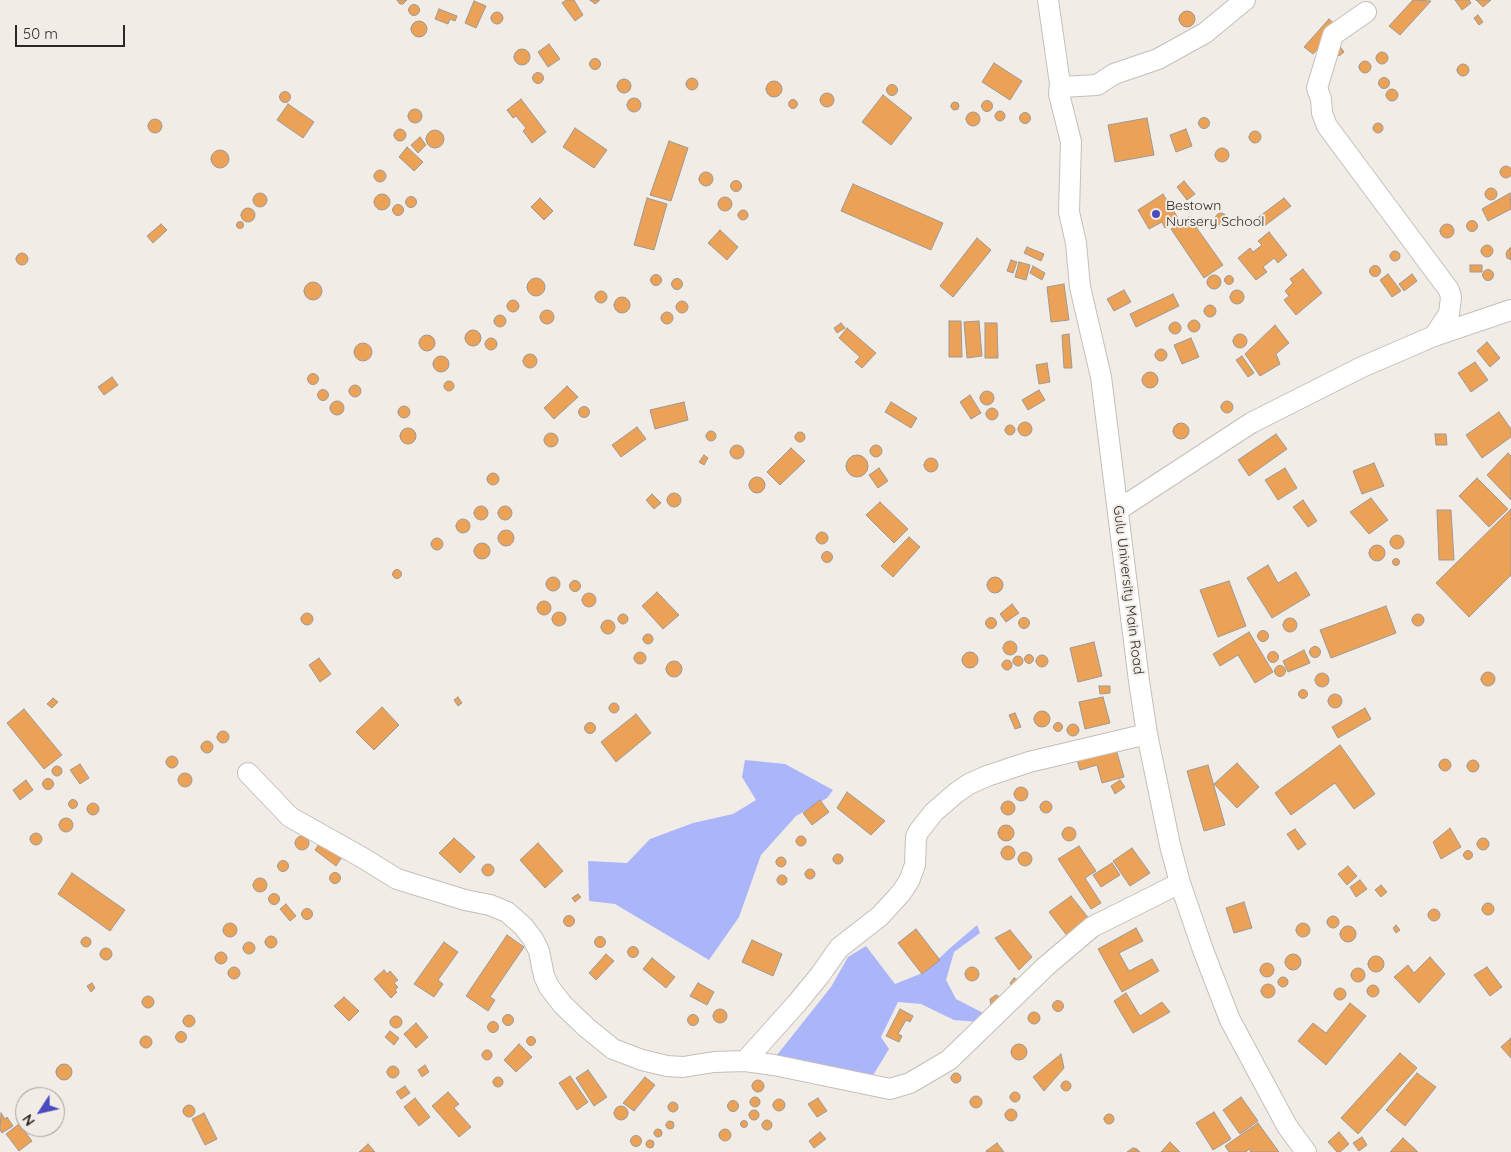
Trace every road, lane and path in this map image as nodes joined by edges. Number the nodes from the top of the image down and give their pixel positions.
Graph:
1 (1048, 0) edge
2 (1245, 0) edge
3 (1366, 12) dead end
4 (1060, 87) junction
5 (1511, 310) edge
6 (1434, 336) junction
7 (1118, 510) junction
8 (1147, 734) junction
9 (248, 773) dead end
10 (1180, 883) junction
11 (745, 1061) junction
12 (1306, 1152) edge

1 - 4 street, Gulu University Main Road
2 - 4 street
3 - 6 street
4 - 7 street, Gulu University Main Road
5 - 6 street
6 - 7 street
7 - 8 street, Gulu University Main Road
8 - 10 street, Gulu University Main Road
8 - 11 street
9 - 11 street
10 - 11 street
10 - 12 street, Gulu University Main Road

